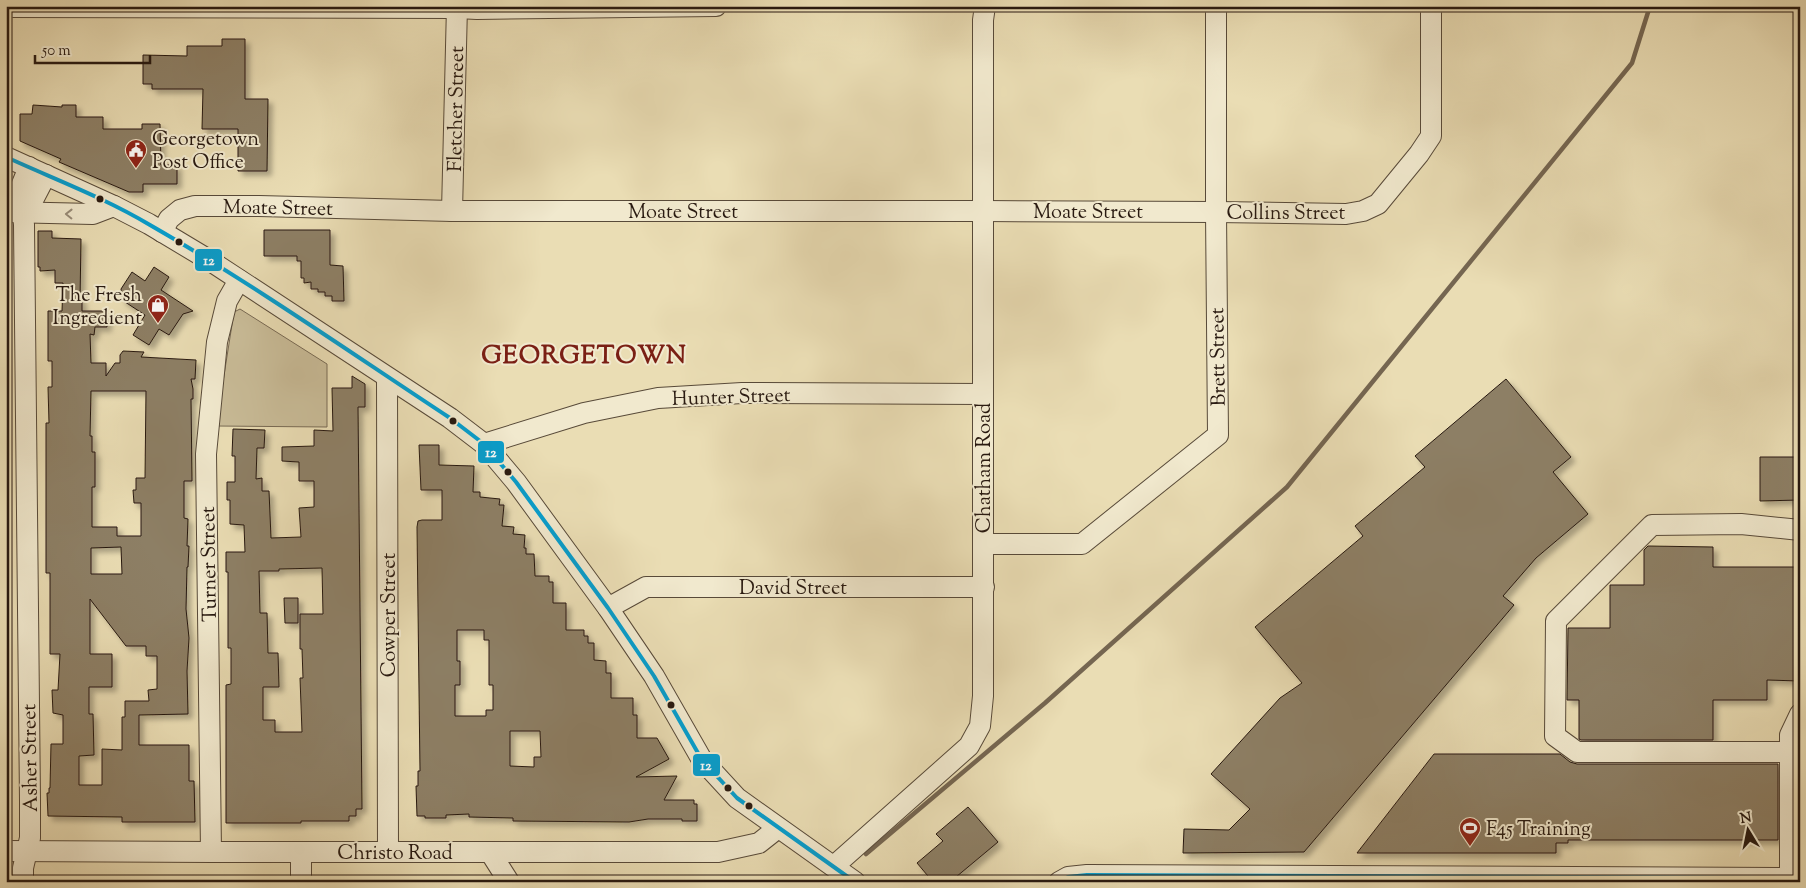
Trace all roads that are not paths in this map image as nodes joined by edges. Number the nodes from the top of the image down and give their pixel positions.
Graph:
1 (716, 6) edge
2 (985, 6) edge
3 (1216, 6) edge
4 (1432, 6) edge
5 (6, 7) edge
6 (457, 7) edge
7 (6, 156) edge
8 (37, 171) junction
9 (114, 206) junction
10 (452, 211) junction
11 (984, 211) junction
12 (1216, 212) junction
13 (14, 213) edge
14 (162, 232) junction
15 (239, 280) junction
16 (387, 378) junction
17 (983, 394) junction
18 (484, 444) junction
19 (1800, 530) edge
20 (984, 544) junction
21 (984, 587) junction
22 (608, 608) junction
23 (1800, 714) edge
24 (1790, 752) junction
25 (778, 828) junction
26 (27, 850) junction
27 (6, 851) edge
28 (211, 852) junction
29 (388, 852) junction
30 (490, 852) junction
31 (301, 853) junction
32 (834, 866) junction
33 (1795, 878) edge
34 (1347, 879) edge
35 (1395, 879) edge
36 (23, 882) edge
37 (301, 882) edge
38 (509, 882) edge
39 (855, 882) edge
40 (1059, 882) edge

1 - 6 street
2 - 11 street, Chatham Road
3 - 12 street, Brett Street
4 - 12 street, Collins Street
5 - 6 street
6 - 10 street, Fletcher Street
7 - 8 street
8 - 9 street
8 - 13 street
9 -> 13 street
9 - 14 street
10 - 11 street, Moate Street
10 - 14 street, Moate Street
11 - 12 street, Moate Street
11 - 17 street, Chatham Road
12 - 20 street, Brett Street
13 - 26 street, Asher Street
14 - 15 street
15 - 16 street
15 - 28 street, Turner Street
16 - 18 street
16 - 29 street, Cowper Street
17 - 18 street, Hunter Street
17 - 20 street, Chatham Road
18 - 22 street
19 - 24 street
20 - 21 street, Chatham Road
21 - 22 street, David Street
21 - 32 street, Chatham Road
22 - 25 street
23 - 24 street
24 - 33 street
25 - 30 street, Christo Road
25 - 32 street
26 - 27 street, Christo Road
26 - 28 street, Christo Road
26 - 36 street, Asher Street
28 - 31 street, Christo Road
29 - 30 street, Christo Road
29 - 31 street, Christo Road
30 - 38 street
31 - 37 street
32 - 39 street
33 - 35 street
34 - 35 street
34 - 40 street

